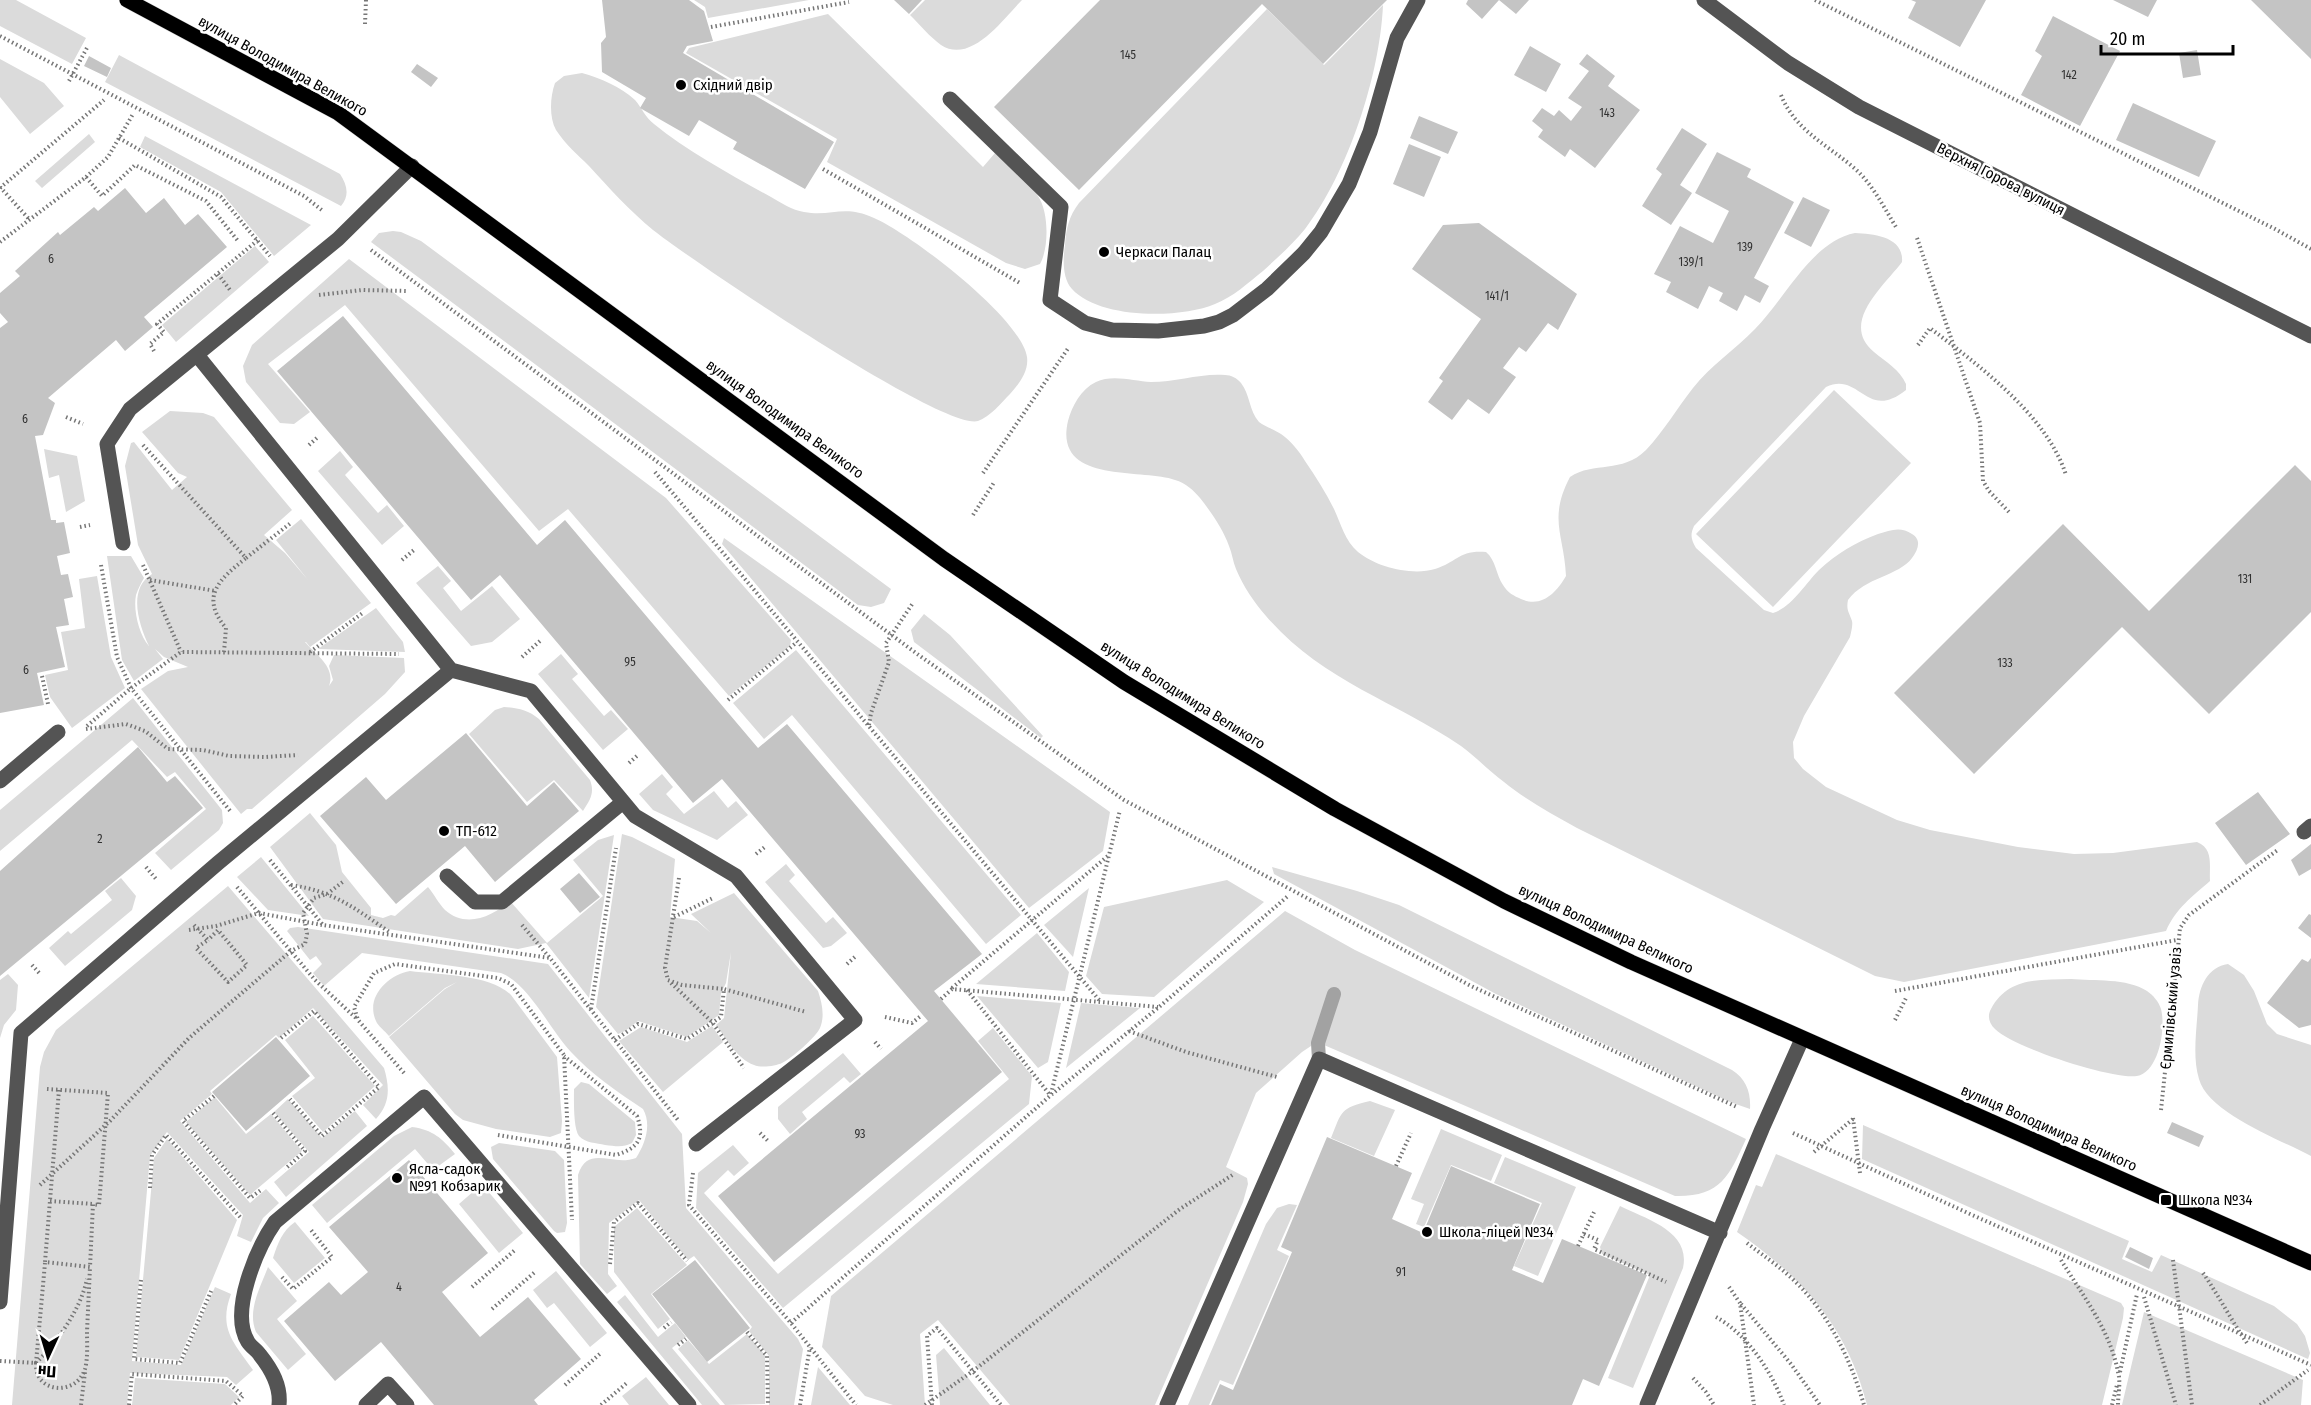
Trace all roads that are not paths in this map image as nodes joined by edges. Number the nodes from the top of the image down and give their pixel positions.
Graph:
1 (127, 0) edge
2 (1418, 0) edge
3 (1704, 0) edge
4 (950, 99) dead end
5 (412, 166) junction
6 (2311, 336) edge
7 (197, 355) junction
8 (124, 546) road end
9 (451, 670) junction
10 (58, 732) dead end
11 (0, 781) edge
12 (623, 802) junction
13 (447, 876) dead end
14 (1802, 1039) junction
15 (696, 1144) road end
16 (1720, 1233) junction
17 (2311, 1263) edge
18 (0, 1302) edge
19 (279, 1405) edge
20 (366, 1405) edge
21 (407, 1405) edge
22 (688, 1405) edge
23 (1167, 1405) edge
24 (1647, 1405) edge

1 - 5 main road, вулиця Володимира Великого
2 - 4 street
3 - 6 street, Верхня Горова вулиця
5 - 7 street
5 - 14 main road, вулиця Володимира Великого
7 - 8 street
7 - 9 street
9 - 12 street
9 - 18 street
10 - 11 street
12 - 13 street
12 - 15 street
14 - 16 street
14 - 17 main road, вулиця Володимира Великого
16 - 23 street
16 - 24 street
19 - 22 street
20 - 21 street

